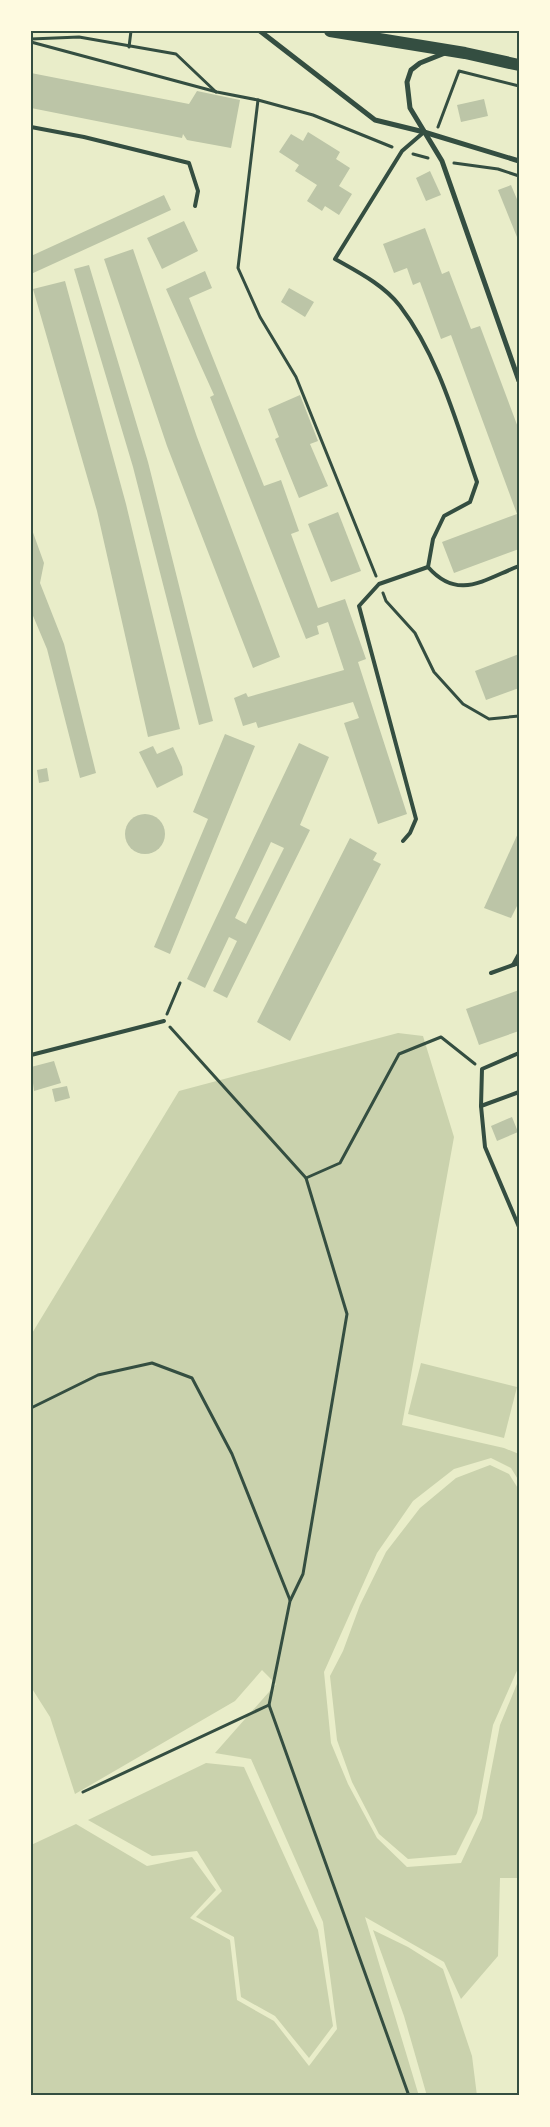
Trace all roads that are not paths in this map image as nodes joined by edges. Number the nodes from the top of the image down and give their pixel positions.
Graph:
1 (260, 31) edge
2 (330, 31) edge
3 (452, 50) junction
4 (519, 65) edge
5 (31, 127) edge
6 (424, 132) junction
7 (519, 161) edge
8 (195, 206) dead end
9 (519, 381) edge
10 (519, 566) edge
11 (428, 567) junction
12 (402, 841) dead end
13 (519, 954) edge
14 (519, 963) edge
15 (513, 965) junction
16 (491, 973) dead end
17 (164, 1021) road end
18 (519, 1053) edge
19 (31, 1055) edge
20 (519, 1092) edge
21 (481, 1106) junction
22 (519, 1227) edge

1 - 6 street
2 - 3 main road
3 - 4 main road
3 - 6 street
5 - 8 lane
6 - 7 street
6 - 9 street
6 - 11 lane
10 - 11 lane
11 - 12 lane
13 - 15 lane
14 - 15 lane
15 - 16 lane
17 - 19 lane
18 - 21 lane
20 - 21 lane
21 - 22 lane

